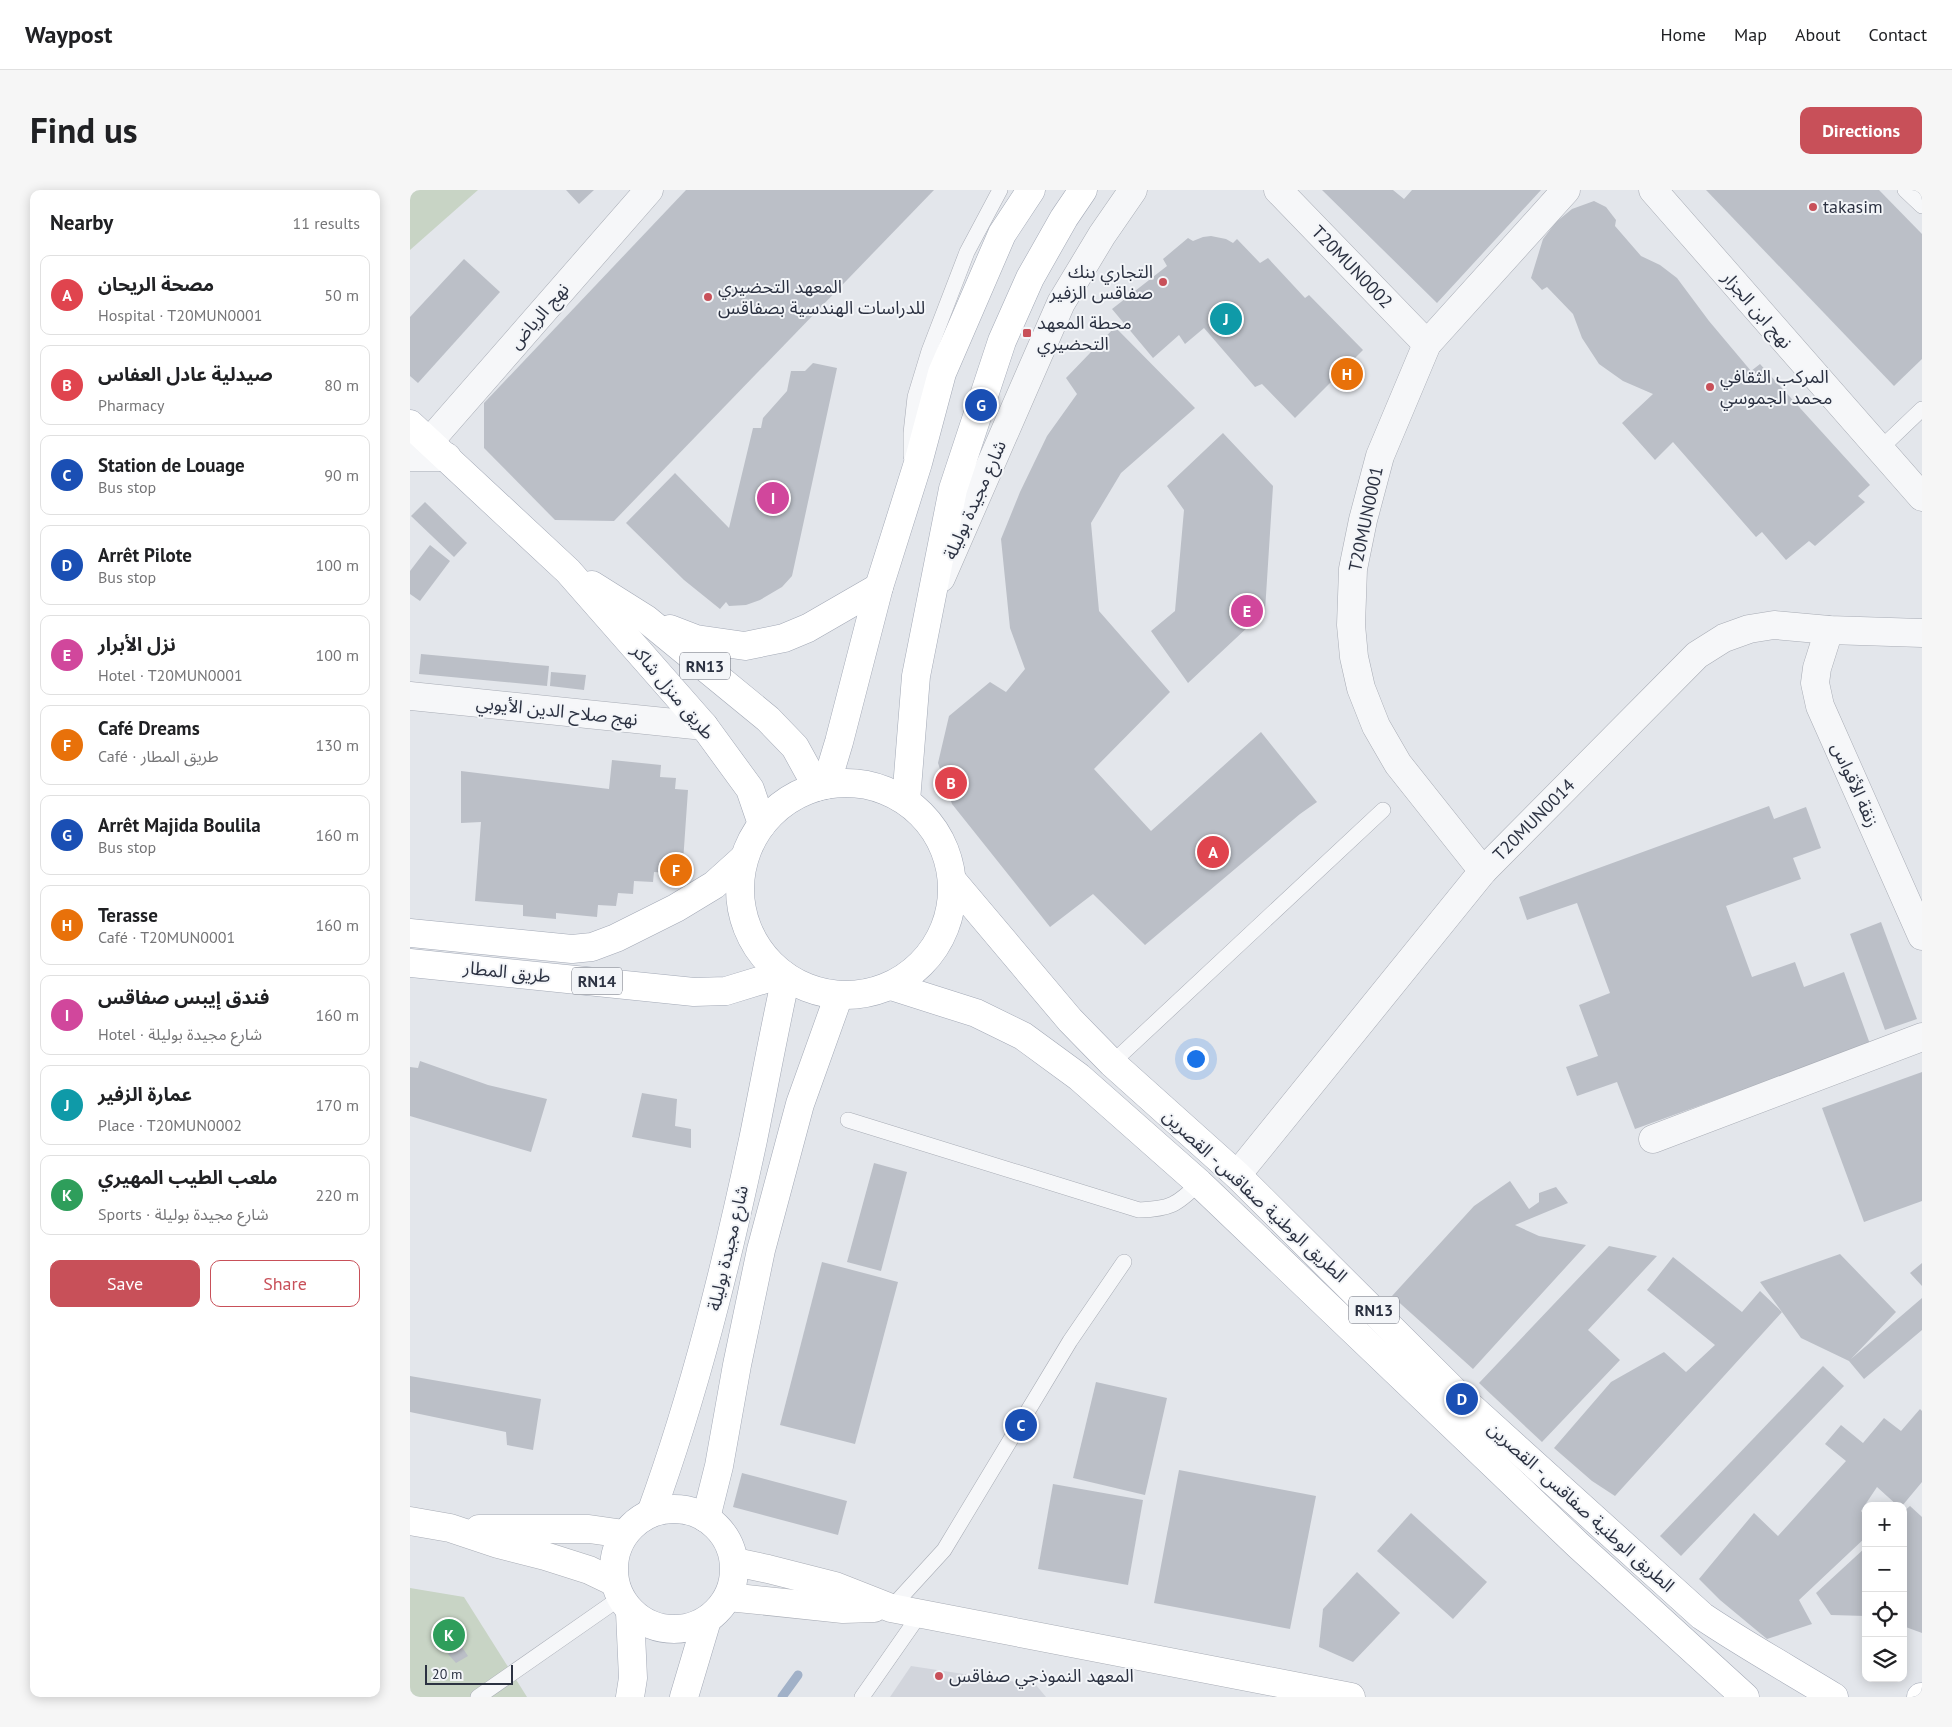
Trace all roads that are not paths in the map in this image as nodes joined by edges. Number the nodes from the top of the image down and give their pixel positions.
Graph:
1 (649, 190) edge
2 (1000, 190) edge
3 (1031, 190) edge
4 (1083, 190) edge
5 (1133, 190) edge
6 (1278, 190) edge
7 (1566, 190) edge
8 (1652, 190) edge
9 (1905, 190) edge
10 (1922, 206) edge
11 (1427, 344) junction
12 (1922, 408) edge
13 (424, 445) edge
14 (1880, 449) junction
15 (912, 484) junction
16 (1922, 497) edge
17 (568, 571) junction
18 (879, 586) junction
19 (932, 600) junction
20 (646, 619) junction
21 (1829, 630) junction
22 (1922, 633) edge
23 (410, 696) edge
24 (704, 726) junction
25 (821, 786) junction
26 (906, 801) junction
27 (1383, 810) dead end
28 (762, 824) junction
29 (744, 858) junction
30 (1483, 871) junction
31 (952, 880) junction
32 (410, 933) edge
33 (1922, 936) edge
34 (410, 963) edge
35 (784, 975) junction
36 (891, 986) junction
37 (839, 995) junction
38 (1922, 1037) edge
39 (1112, 1063) junction
40 (848, 1120) dead end
41 (1653, 1139) dead end
42 (1237, 1175) junction
43 (1198, 1183) junction
44 (1124, 1262) dead end
45 (651, 1514) junction
46 (706, 1518) junction
47 (410, 1521) edge
48 (450, 1528) junction
49 (624, 1534) junction
50 (734, 1562) junction
51 (622, 1597) junction
52 (728, 1597) junction
53 (891, 1608) junction
54 (920, 1614) junction
55 (707, 1620) junction
56 (478, 1697) edge
57 (630, 1697) edge
58 (684, 1697) edge
59 (862, 1697) edge
60 (1352, 1697) edge
61 (1744, 1697) edge
62 (1834, 1697) edge

1 - 13 street, نهج الرياض
2 - 15 lane
3 - 15 main road
4 - 19 main road, شارع مجيدة بوليلة
5 - 19 street, شارع مجيدة بوليلة
6 - 11 street, T20MUN0002
7 - 11 street, T20MUN0001
8 - 14 street, نهج ابن الجزار
9 - 10 lane
11 - 30 street, T20MUN0001
12 - 14 lane
13 - 17 main road, طريق منزل شاكر / RN13
14 - 16 street, نهج ابن الجزار
15 - 18 main road
17 - 20 main road, طريق منزل شاكر / RN13
17 - 24 main road, طريق منزل شاكر / RN13
18 - 20 main road
18 - 25 main road
19 - 26 main road, شارع مجيدة بوليلة
20 - 25 main road, طريق منزل شاكر / RN13
21 - 22 street, T20MUN0014
21 - 30 street, T20MUN0014
21 - 33 street, زنقة الأقواس
23 - 24 street, نهج صلاح الدين الأيوبي
24 - 28 main road, طريق منزل شاكر / RN13
25 - 26 main road
25 - 28 main road
26 - 31 main road
27 - 39 lane
28 - 29 main road
29 - 32 main road, طريق المطار / RN14
29 - 35 main road
30 - 42 street, T20MUN0014
31 - 36 main road
31 - 39 main road, الطريق الوطنية صفاقس - القصرين / RN13
34 - 35 main road, طريق المطار / RN14
35 - 37 main road
35 - 45 main road, شارع مجيدة بوليلة
36 - 37 main road
36 - 43 main road, الطريق الوطنية صفاقس - القصرين / RN13
37 - 46 main road, شارع مجيدة بوليلة
38 - 41 street
39 - 42 main road, الطريق الوطنية صفاقس - القصرين / RN13
40 - 43 lane
42 - 62 main road, الطريق الوطنية صفاقس - القصرين / RN13
43 - 61 main road, الطريق الوطنية صفاقس - القصرين / RN13
44 - 53 lane
45 - 46 main road
45 - 49 main road
46 - 50 main road
47 - 48 main road
48 - 49 main road
48 - 51 main road
49 - 51 main road
50 - 52 main road
50 - 53 main road
51 - 55 main road
51 - 56 lane
51 - 57 main road
52 - 53 main road
52 - 55 main road
53 - 54 main road
54 - 59 lane
54 - 60 main road
55 - 58 main road

